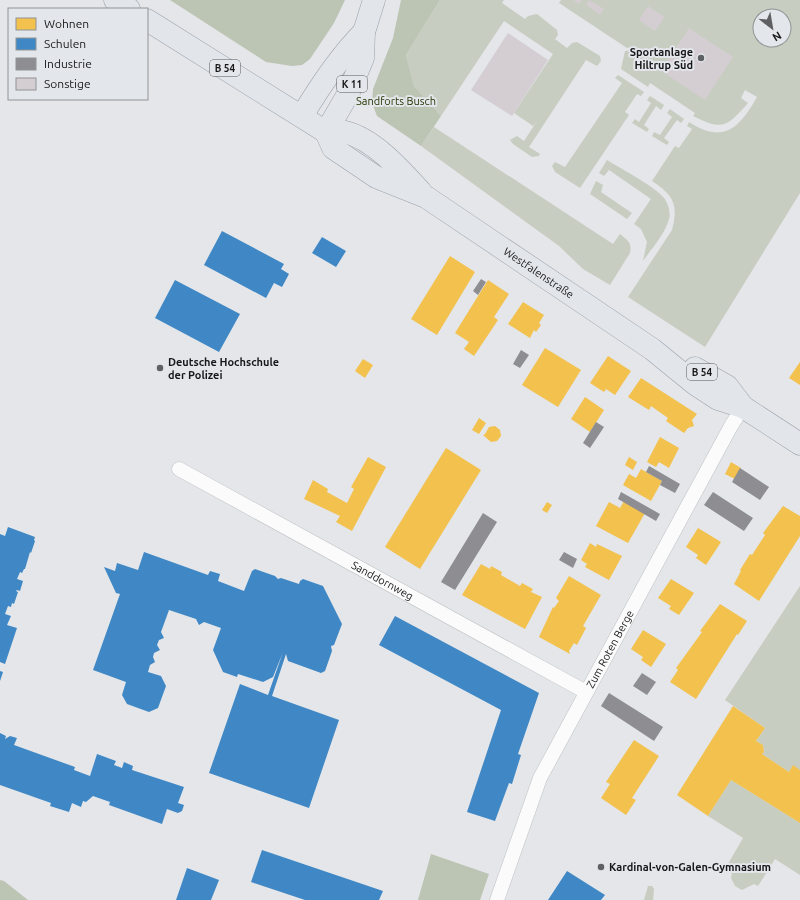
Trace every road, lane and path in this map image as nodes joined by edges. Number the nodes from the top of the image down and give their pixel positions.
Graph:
1 (115, 0) edge
2 (374, 0) edge
3 (127, 8) edge
4 (148, 21) edge
5 (364, 32) junction
6 (302, 116) junction
7 (326, 132) junction
8 (743, 408) junction
9 (800, 444) edge
10 (179, 469) dead end
11 (586, 692) junction
12 (497, 900) edge

1 - 3 main road
2 - 5 main road, K 11
4 - 6 main road, B 54
5 - 6 main road, K 11
5 - 7 main road, K 11
6 - 7 main road, B 54
7 - 8 main road, Westfalenstraße / B 54
8 - 9 main road, Westfalenstraße / B 54
8 - 11 street, Zum Roten Berge
10 - 11 street, Sanddornweg
11 - 12 street, Zum Roten Berge

